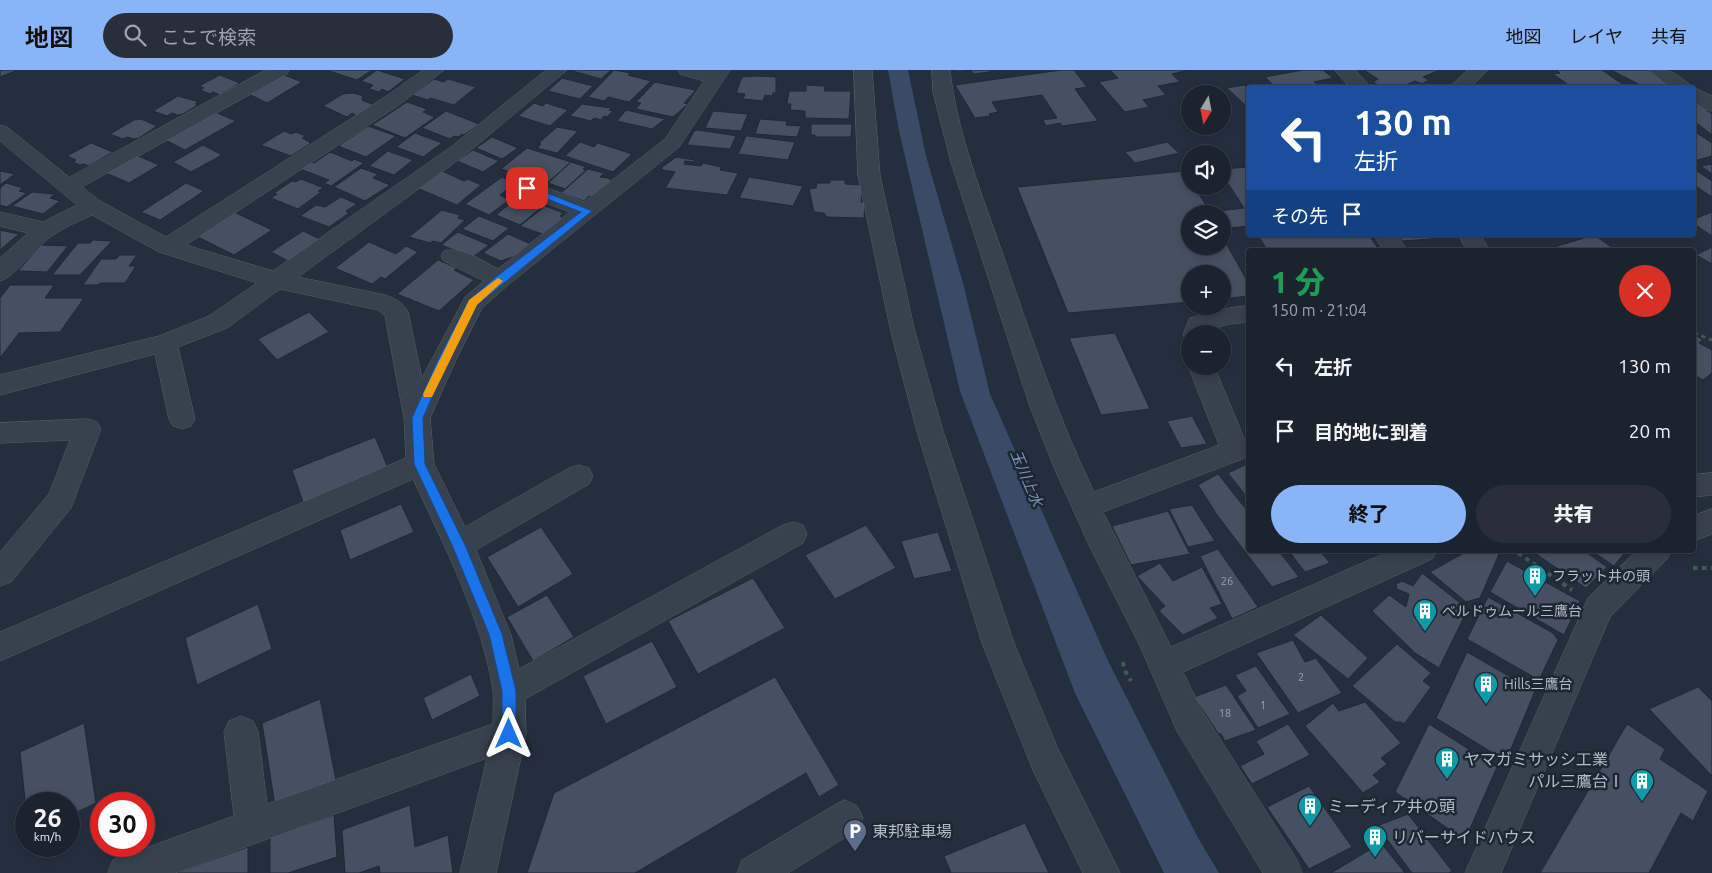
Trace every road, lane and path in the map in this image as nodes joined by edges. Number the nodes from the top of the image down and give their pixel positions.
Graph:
1 (280, 70) edge
2 (435, 70) edge
3 (558, 70) edge
4 (687, 70) edge
5 (864, 70) edge
6 (941, 70) edge
7 (1344, 70) edge
8 (1479, 70) edge
9 (1658, 70) edge
10 (719, 74) edge
11 (1360, 85) edge
12 (1462, 85) edge
13 (1680, 85) edge
14 (1696, 94) edge
15 (1712, 106) edge
16 (0, 131) edge
17 (68, 186) junction
18 (527, 188) dead end
19 (92, 206) junction
20 (588, 211) junction
21 (0, 219) edge
22 (45, 230) junction
23 (1386, 237) edge
24 (167, 247) junction
25 (1395, 248) edge
26 (452, 256) dead end
27 (0, 273) edge
28 (500, 279) junction
29 (275, 280) junction
30 (1246, 314) edge
31 (1199, 325) edge
32 (1696, 334) edge
33 (1712, 340) edge
34 (165, 343) junction
35 (442, 362) junction
36 (408, 372) junction
37 (1205, 375) edge
38 (0, 385) edge
39 (417, 418) junction
40 (182, 419) dead end
41 (0, 433) edge
42 (420, 464) junction
43 (579, 476) dead end
44 (1712, 484) edge
45 (1696, 486) edge
46 (1086, 507) junction
47 (1712, 521) edge
48 (1696, 528) edge
49 (793, 534) dead end
50 (458, 545) junction
51 (1415, 553) edge
52 (1518, 553) dead end
53 (1654, 553) edge
54 (1693, 568) dead end
55 (1712, 568) edge
56 (0, 573) edge
57 (1599, 608) junction
58 (0, 647) edge
59 (1163, 666) junction
60 (509, 691) junction
61 (241, 732) dead end
62 (509, 734) junction
63 (845, 818) dead end
64 (253, 827) junction
65 (126, 873) edge
66 (478, 873) edge
67 (755, 873) edge
68 (1102, 873) edge
69 (1284, 873) edge
70 (1483, 873) edge

1 - 17 street
2 - 24 street
3 - 29 street
4 - 10 street
5 - 68 street
6 - 46 street
7 - 11 street
8 - 12 street
9 - 13 street
10 - 20 street
14 - 15 street
16 - 17 street
17 - 19 street
18 - 20 street
19 - 22 street
19 - 24 street
20 - 28 street
21 - 22 street
22 - 27 street
23 - 25 street
24 - 29 street
26 - 28 street
28 - 35 street
29 - 34 street
29 - 36 street
30 - 31 street
32 - 33 path
34 - 38 street
34 - 40 street
35 - 36 street
35 - 39 street
36 - 39 street
37 - 46 street
39 - 42 street
41 - 56 street
42 - 50 street
42 - 58 street
43 - 50 street
44 - 45 street
46 - 59 street
47 - 48 street
49 - 60 street
50 - 60 street
51 - 59 street
52 - 57 path
53 - 57 street
54 - 55 path
57 - 70 street
59 - 69 street
60 - 62 street
61 - 64 street
62 - 64 street
62 - 66 street
63 - 67 street
64 - 65 street

